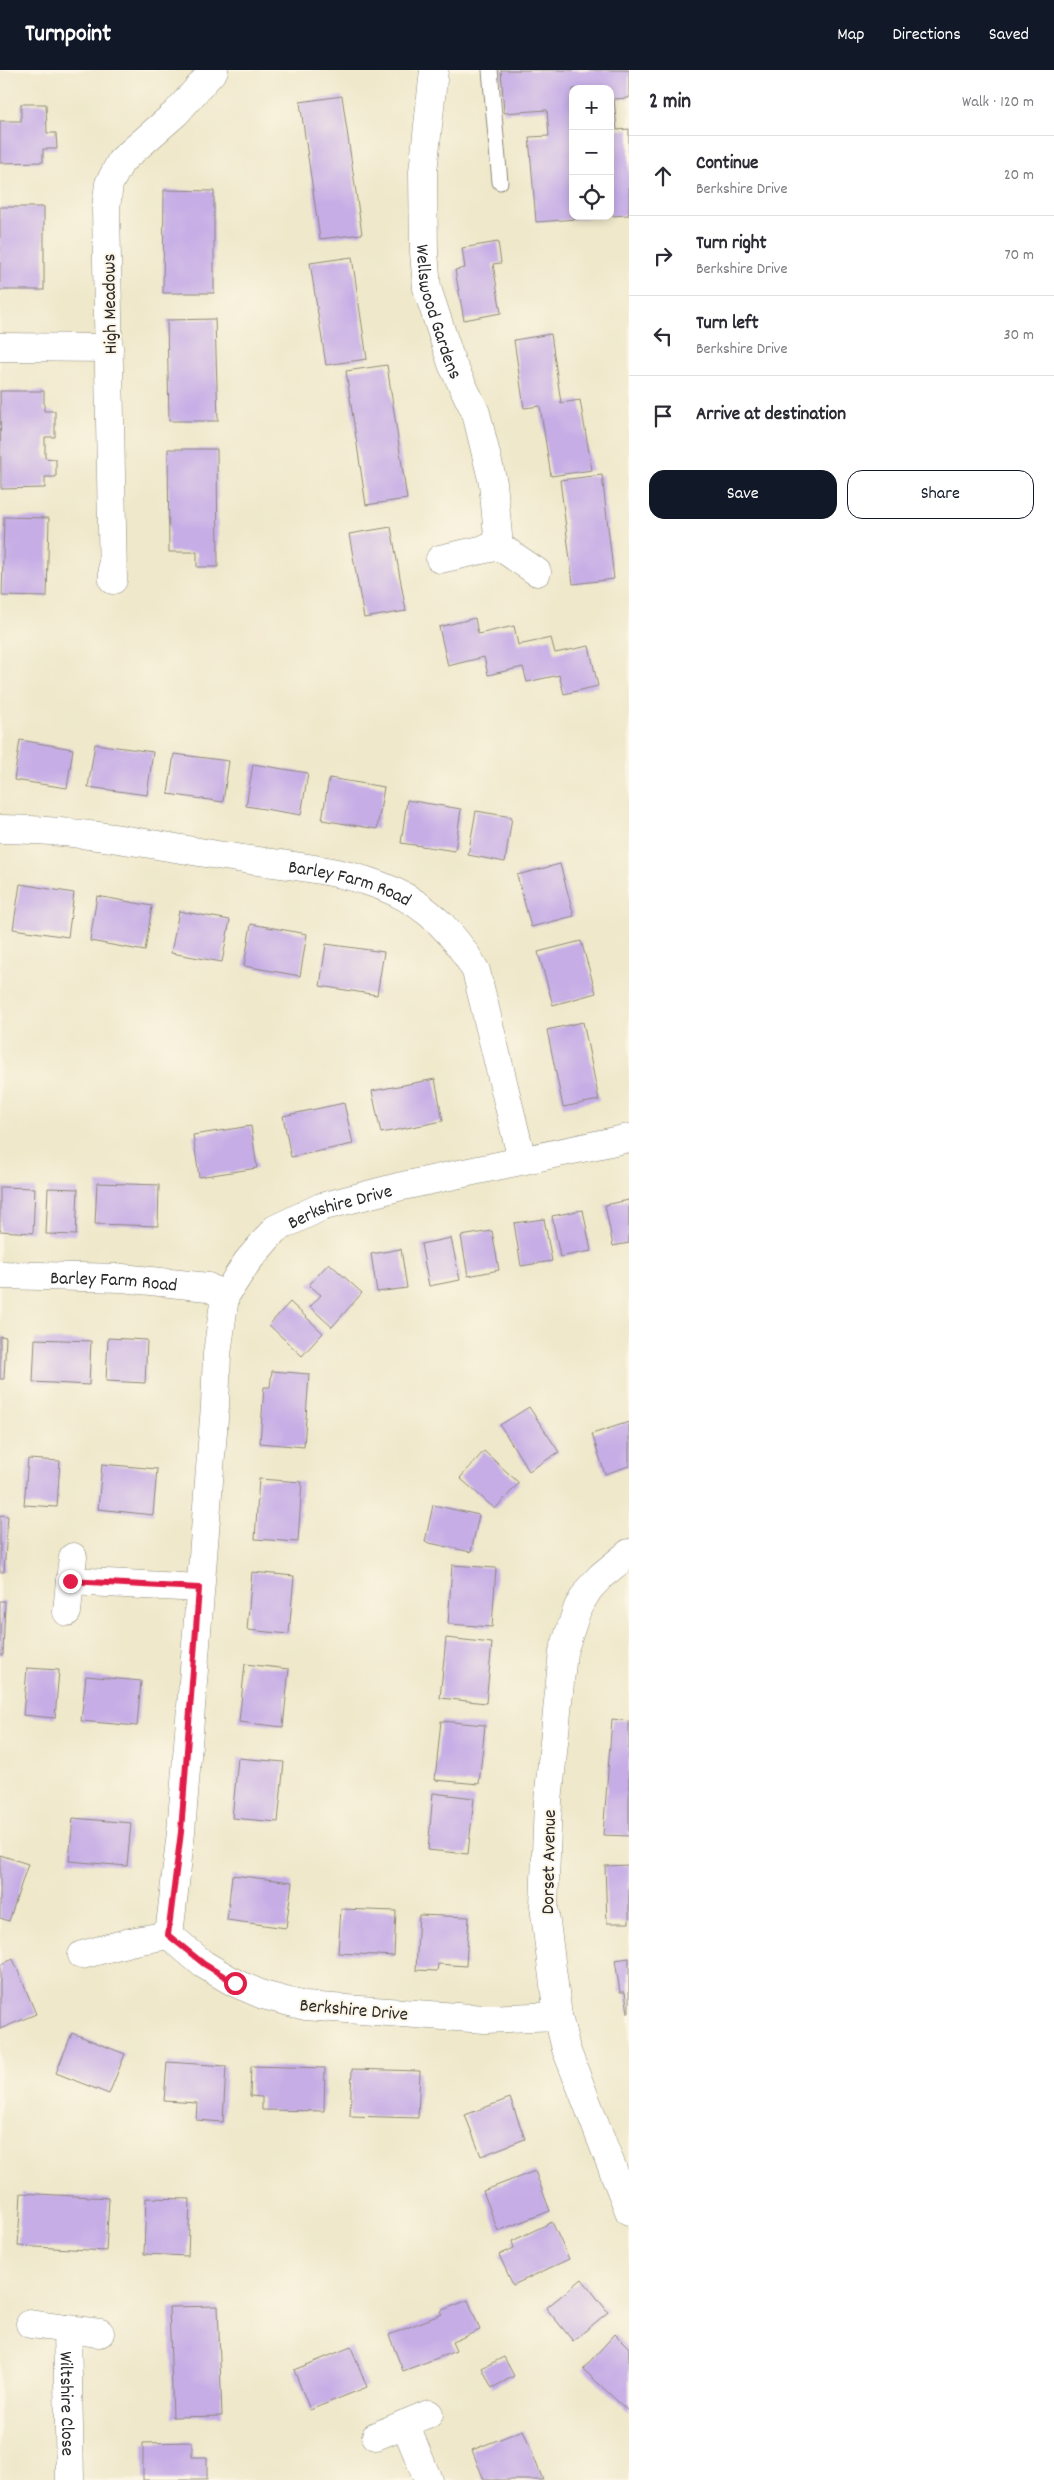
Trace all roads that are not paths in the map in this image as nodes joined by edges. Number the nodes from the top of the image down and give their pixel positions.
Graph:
1 (214, 70) edge
2 (434, 70) edge
3 (490, 70) edge
4 (500, 182) dead end
5 (0, 348) edge
6 (108, 348) junction
7 (499, 546) junction
8 (440, 559) dead end
9 (537, 572) dead end
10 (113, 580) dead end
11 (0, 829) edge
12 (629, 1138) edge
13 (522, 1160) junction
14 (0, 1275) edge
15 (225, 1296) junction
16 (629, 1553) edge
17 (199, 1588) junction
18 (67, 1612) dead end
19 (168, 1935) junction
20 (82, 1955) dead end
21 (558, 2016) junction
22 (629, 2210) edge
23 (30, 2324) dead end
24 (67, 2329) junction
25 (100, 2333) dead end
26 (376, 2436) dead end
27 (70, 2480) edge
28 (428, 2480) edge

1 - 6 street, High Meadows
2 - 7 street, Wellswood Gardens
3 - 4 lane
5 - 6 street
6 - 10 street, High Meadows
7 - 8 street
7 - 9 street
11 - 13 street, Barley Farm Road
12 - 13 street, Berkshire Drive
13 - 15 street, Berkshire Drive
14 - 15 street, Barley Farm Road
15 - 17 street, Berkshire Drive
16 - 21 street, Dorset Avenue
17 - 18 street
17 - 19 street, Berkshire Drive
19 - 20 street
19 - 21 street, Berkshire Drive
21 - 22 street, Dorset Avenue
23 - 24 street, Wiltshire Close
24 - 25 street, Wiltshire Close
24 - 27 street, Wiltshire Close
26 - 28 street

